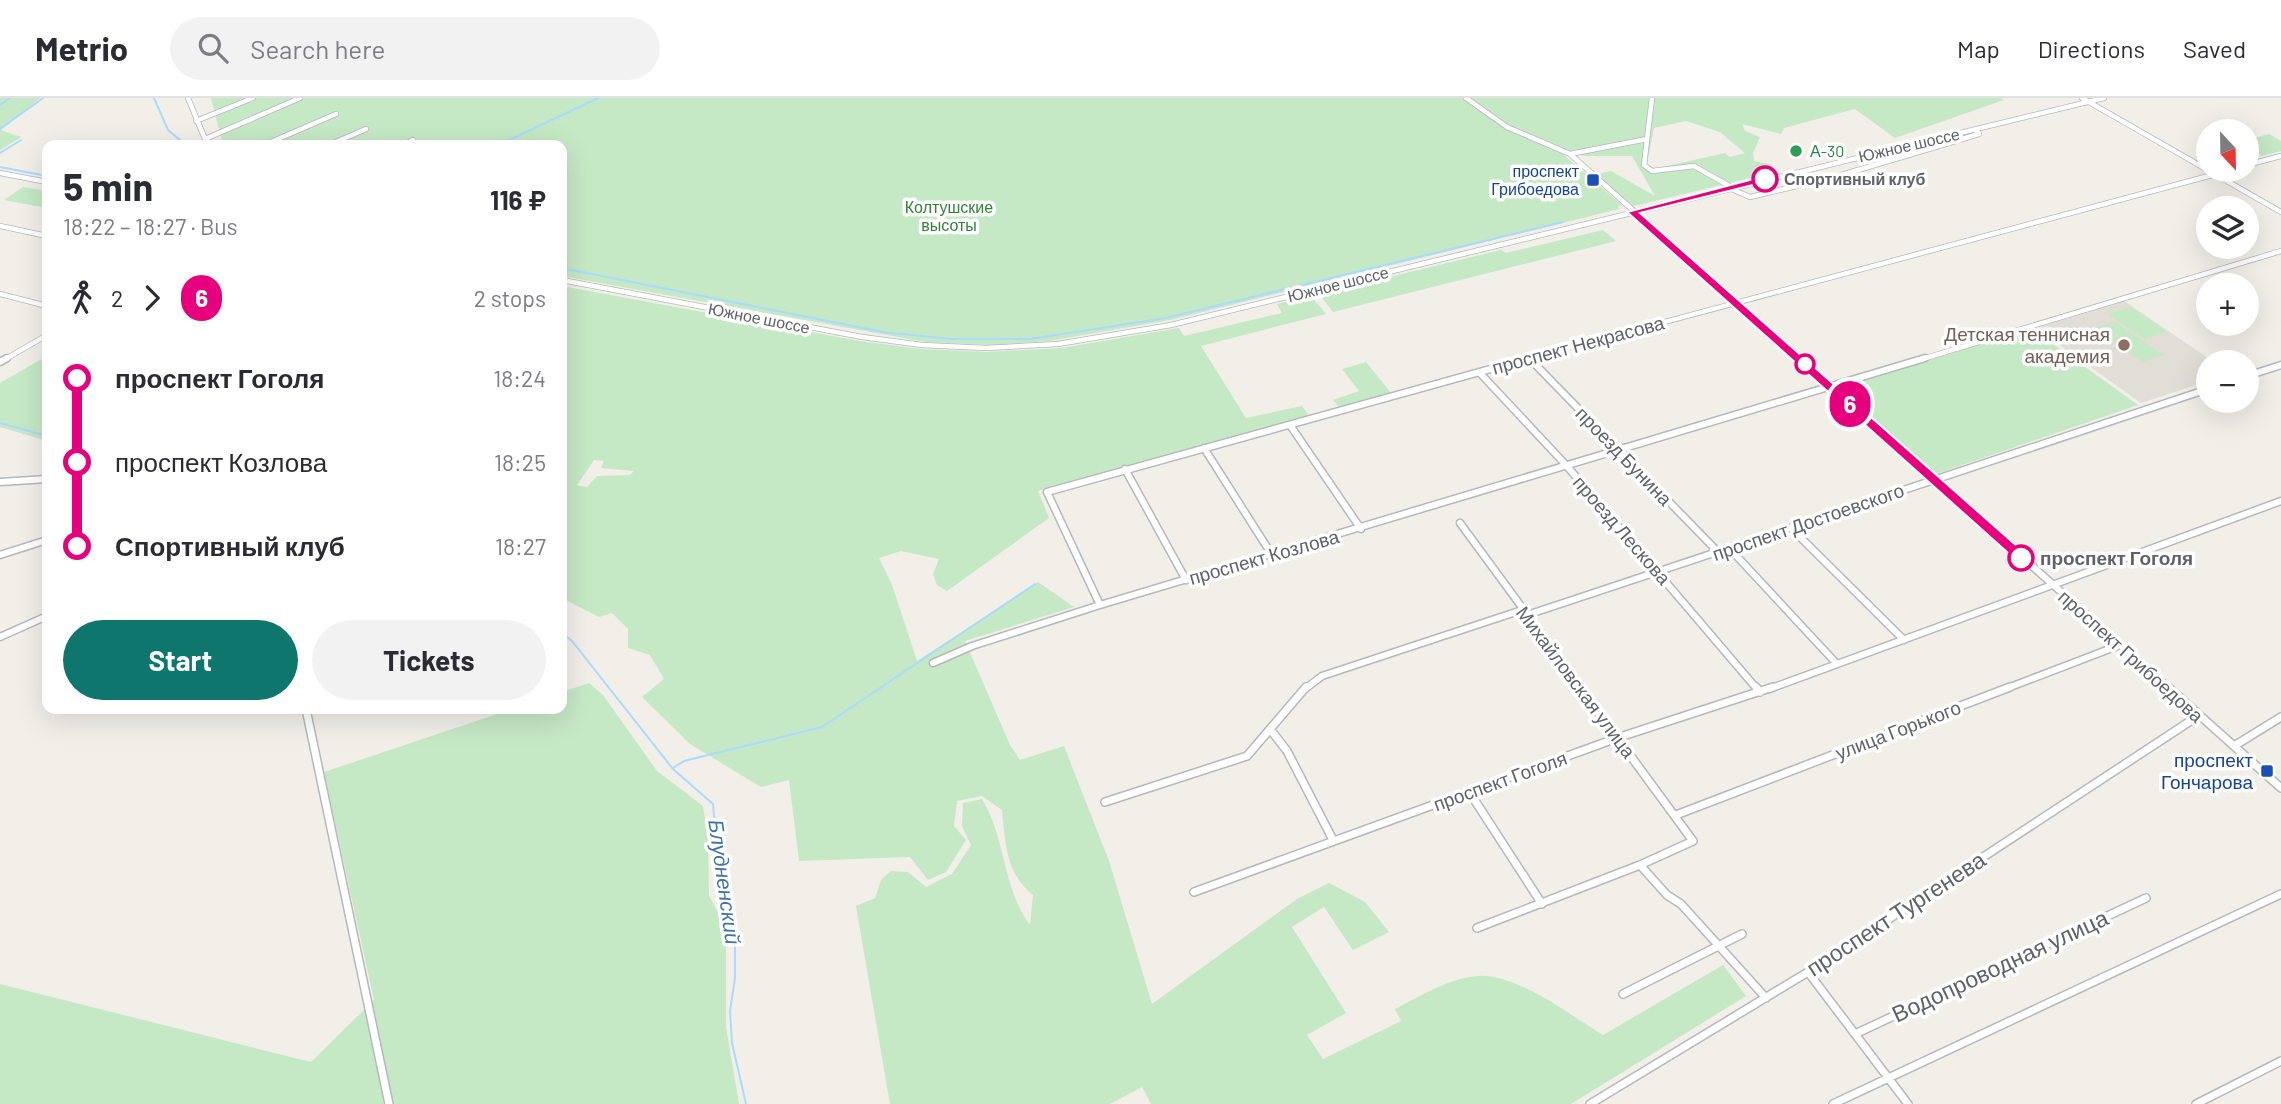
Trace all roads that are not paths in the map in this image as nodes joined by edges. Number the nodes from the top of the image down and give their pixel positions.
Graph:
1 (188, 98) edge
2 (253, 98) edge
3 (300, 98) edge
4 (1466, 98) edge
5 (1652, 98) edge
6 (2082, 98) edge
7 (2104, 98) edge
8 (2089, 102) junction
9 (336, 114) dead end
10 (196, 121) junction
11 (366, 129) dead end
12 (1975, 129) junction
13 (205, 139) joint
14 (1647, 139) junction
15 (276, 140) edge
16 (341, 140) edge
17 (1570, 154) junction
18 (2281, 156) edge
19 (2259, 162) edge
20 (2196, 163) edge
21 (0, 173) edge
22 (2196, 179) edge
23 (42, 181) edge
24 (2229, 182) edge
25 (1730, 188) junction
26 (1632, 212) junction
27 (2281, 212) edge
28 (0, 226) edge
29 (42, 235) edge
30 (2281, 251) edge
31 (567, 281) edge
32 (0, 294) edge
33 (1737, 303) junction
34 (42, 305) edge
35 (42, 338) edge
36 (1529, 358) junction
37 (0, 362) edge
38 (2281, 365) edge
39 (1479, 372) junction
40 (2259, 372) edge
41 (1828, 385) junction
42 (2196, 392) edge
43 (1290, 425) junction
44 (1204, 448) junction
45 (1618, 450) junction
46 (1566, 465) junction
47 (1125, 469) junction
48 (1933, 478) junction
49 (42, 479) edge
50 (0, 482) edge
51 (2281, 501) edge
52 (1460, 523) dead end
53 (1791, 528) junction
54 (1361, 529) junction
55 (42, 542) edge
56 (1731, 550) junction
57 (1719, 553) junction
58 (0, 555) edge
59 (1272, 555) junction
60 (1659, 572) junction
61 (1186, 580) junction
62 (2051, 584) junction
63 (1100, 605) junction
64 (1524, 612) junction
65 (42, 618) edge
66 (0, 637) edge
67 (1904, 640) junction
68 (2120, 645) junction
69 (933, 663) dead end
70 (1837, 664) junction
71 (1760, 692) junction
72 (307, 714) edge
73 (2198, 716) junction
74 (2281, 717) edge
75 (1270, 729) junction
76 (1617, 738) junction
77 (2234, 746) junction
78 (2281, 788) edge
79 (1470, 793) junction
80 (1105, 802) dead end
81 (1676, 815) junction
82 (1333, 840) junction
83 (1640, 865) junction
84 (1194, 892) dead end
85 (2281, 894) edge
86 (2146, 898) dead end
87 (1542, 904) junction
88 (1476, 928) dead end
89 (1742, 934) dead end
90 (1720, 946) junction
91 (1808, 972) junction
92 (1623, 994) dead end
93 (1766, 998) junction
94 (1855, 1034) junction
95 (2281, 1061) edge
96 (1889, 1077) junction
97 (389, 1104) edge
98 (1590, 1104) edge
99 (1833, 1104) edge
100 (1908, 1104) edge
101 (2196, 1104) edge

1 - 10 street
2 - 10 street
3 - 13 street
4 - 17 street, проспект Грибоедова
5 - 14 street
6 - 8 street
7 - 8 street, Южное шоссе
8 - 12 street, Южное шоссе
8 - 20 street
9 - 15 street
10 - 13 street
11 - 16 street
12 - 25 street, Южное шоссе
12 - 25 street
14 - 17 street
14 - 25 street
17 - 26 street, проспект Грибоедова
18 - 19 street
21 - 23 street
22 - 33 street, проспект Некрасова
24 - 27 street
25 - 26 street, Южное шоссе
26 - 31 street, Южное шоссе
26 - 33 street, проспект Грибоедова
28 - 29 street
30 - 41 street, проспект Козлова
32 - 34 street
33 - 36 street, проспект Некрасова
33 - 41 street, проспект Грибоедова
35 - 37 street
36 - 39 street, проспект Некрасова
36 - 45 street, проезд Бунина
38 - 40 street
39 - 43 street, проспект Некрасова
39 - 46 street, проезд Лескова
41 - 45 street, проспект Козлова
41 - 48 street, проспект Грибоедова
42 - 48 street, проспект Достоевского
43 - 44 street, проспект Некрасова
43 - 54 street
44 - 47 street, проспект Некрасова
44 - 59 street
45 - 46 street, проспект Козлова
45 - 57 street, проезд Бунина
46 - 54 street, проспект Козлова
46 - 60 street, проезд Лескова
47 - 61 street
47 - 63 street, проспект Некрасова
48 - 53 street, проспект Достоевского
48 - 62 street, проспект Грибоедова
49 - 50 street
51 - 62 street, проспект Гоголя
52 - 64 street, Михайловская улица
53 - 56 street, проспект Достоевского
53 - 67 street
54 - 59 street, проспект Козлова
55 - 58 street
56 - 57 street, проспект Достоевского
56 - 70 street
57 - 60 street, проспект Достоевского
59 - 61 street, проспект Козлова
60 - 64 street, проспект Достоевского
60 - 71 street, проезд Лескова
61 - 63 street, проспект Козлова
62 - 67 street, проспект Гоголя
62 - 68 street, проспект Грибоедова
63 - 69 street, проспект Козлова
64 - 75 street, проспект Достоевского
64 - 76 street, Михайловская улица
65 - 66 street
67 - 70 street, проспект Гоголя
68 - 73 street, проспект Грибоедова
68 - 81 street, улица Горького
70 - 71 street, проспект Гоголя
71 - 76 street, проспект Гоголя
72 - 97 street
73 - 77 street, проспект Грибоедова
73 - 91 street, проспект Тургенева
74 - 77 street
75 - 80 street, проспект Достоевского
75 - 82 street
76 - 79 street, проспект Гоголя
76 - 81 street, Михайловская улица
77 - 78 street, проспект Грибоедова
79 - 82 street, проспект Гоголя
79 - 87 street
81 - 83 street, Михайловская улица
82 - 84 street, проспект Гоголя
83 - 87 street
83 - 90 street
85 - 96 street
86 - 94 street, Водопроводная улица
87 - 88 street
89 - 90 street
90 - 92 street
90 - 93 street
91 - 93 street, проспект Тургенева
91 - 94 street
93 - 98 street, проспект Тургенева
94 - 96 street
95 - 101 street
96 - 99 street
96 - 100 street

